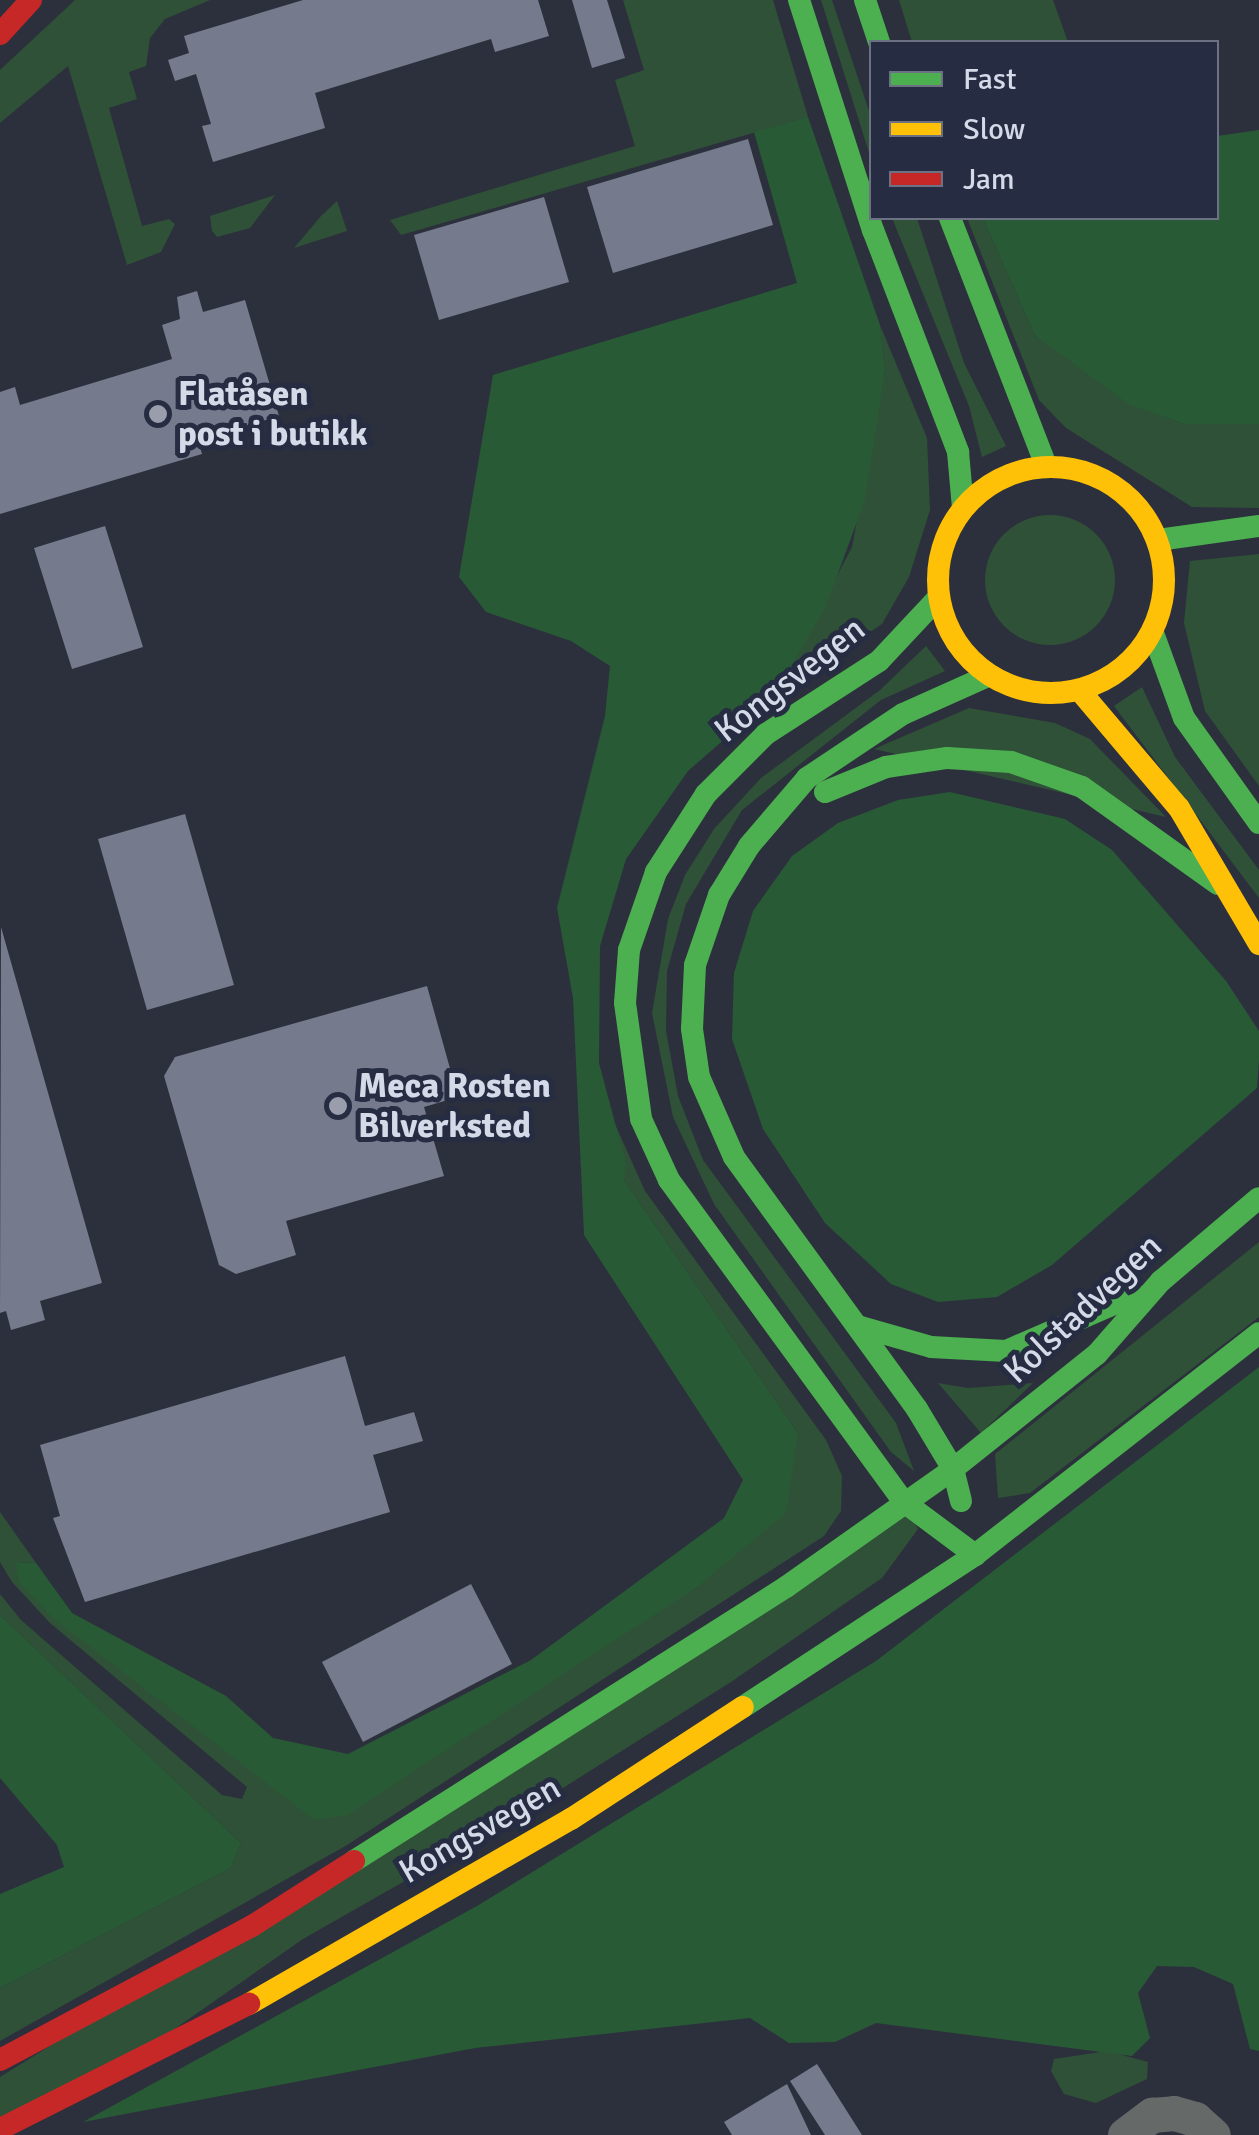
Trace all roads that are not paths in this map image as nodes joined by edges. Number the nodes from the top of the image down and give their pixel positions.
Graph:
1 (31, 0) edge
2 (799, 0) edge
3 (865, 0) edge
4 (0, 34) edge
5 (878, 40) edge
6 (869, 218) edge
7 (870, 220) edge
8 (951, 220) edge
9 (1046, 466) junction
10 (963, 508) junction
11 (1259, 526) edge
12 (1158, 540) junction
13 (938, 598) junction
14 (1153, 633) junction
15 (988, 676) junction
16 (1080, 691) junction
17 (784, 809) junction
18 (1259, 822) edge
19 (1218, 884) junction
20 (1259, 944) edge
21 (1259, 1198) edge
22 (1161, 1280) junction
23 (860, 1327) junction
24 (1259, 1334) edge
25 (953, 1469) junction
26 (904, 1502) junction
27 (975, 1555) junction
28 (0, 2060) edge
29 (0, 2129) edge
30 (1126, 2135) edge
31 (1213, 2135) edge

1 - 4 street
2 - 6 street
3 - 5 street
7 - 10 street
8 - 9 street
9 - 10 street
9 - 12 street
10 - 13 street
11 - 12 street
12 - 14 street
13 - 15 street
13 - 26 street, Kongsvegen
14 - 16 street
14 - 18 street
15 - 16 street
15 - 17 street
16 - 19 street
17 - 19 street
17 - 23 street
19 - 20 street
21 - 22 street, Kolstadvegen
22 - 23 street
22 - 25 street, Kolstadvegen
23 - 25 street
24 - 27 street
25 - 26 street, Kolstadvegen
25 - 27 street
26 - 27 street, Kongsvegen
26 - 28 street, Kongsvegen
27 - 29 street, Kongsvegen
30 - 31 street

